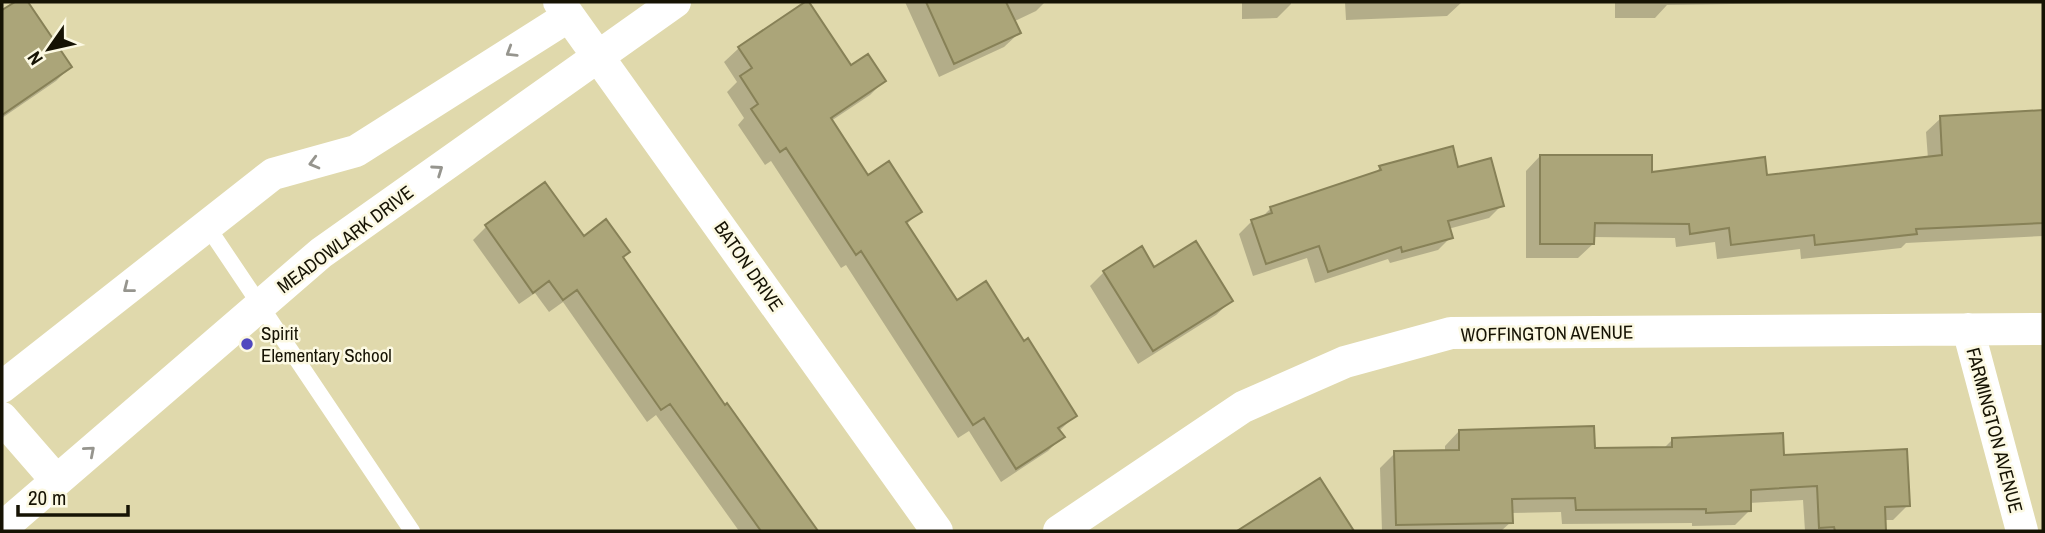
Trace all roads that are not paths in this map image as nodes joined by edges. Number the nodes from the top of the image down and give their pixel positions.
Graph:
1 (675, 2) edge
2 (564, 9) edge
3 (600, 56) junction
4 (207, 226) junction
5 (260, 305) junction
6 (1968, 329) junction
7 (2043, 329) edge
8 (2, 387) edge
9 (2, 418) edge
10 (56, 481) junction
11 (2, 528) edge
12 (412, 531) edge
13 (937, 531) edge
14 (1059, 531) edge
15 (2022, 531) edge

1 - 3 street, MEADOWLARK DRIVE
2 - 3 street, BATON DRIVE
2 -> 4 street
5 -> 3 street, MEADOWLARK DRIVE
3 - 13 street, BATON DRIVE
4 - 5 lane
4 -> 8 street
10 -> 5 street, MEADOWLARK DRIVE
5 - 12 lane
6 - 7 street, WOFFINGTON AVENUE
6 - 14 street, WOFFINGTON AVENUE
6 - 15 street, FARMINGTON AVENUE
9 - 10 street
10 - 11 street, MEADOWLARK DRIVE

